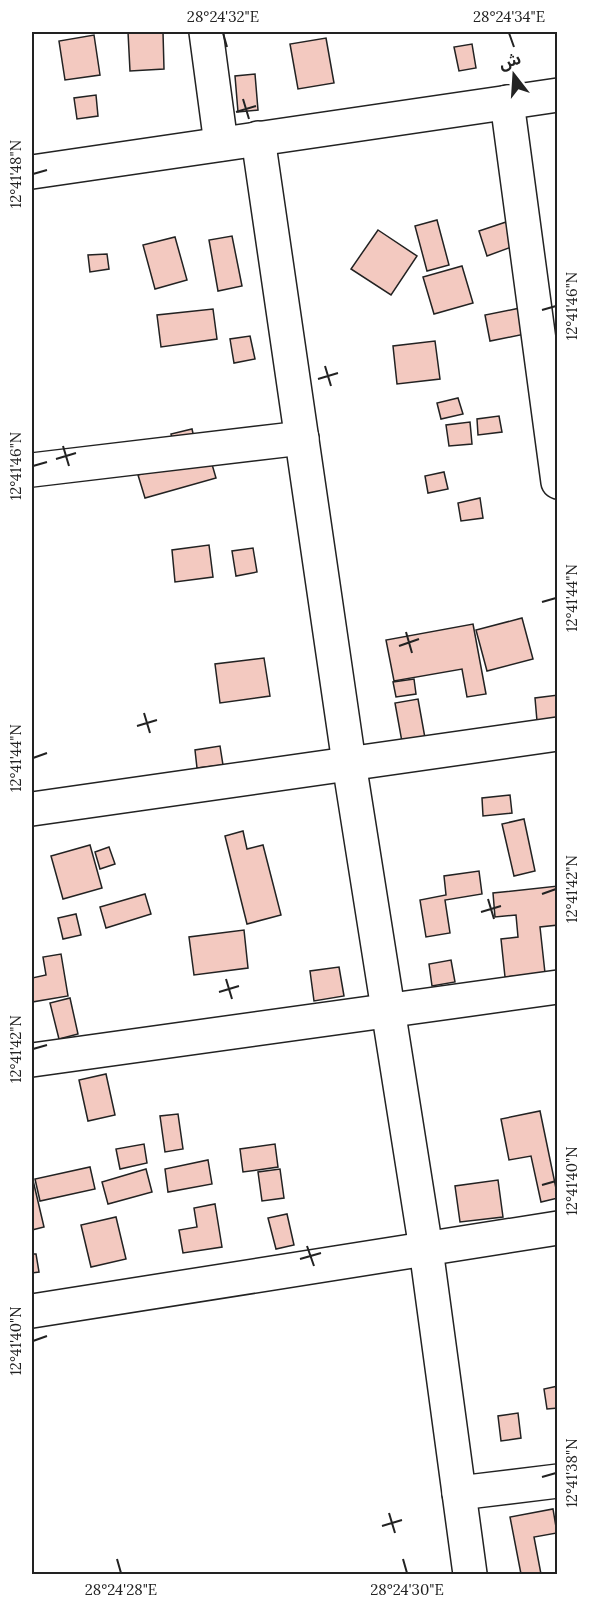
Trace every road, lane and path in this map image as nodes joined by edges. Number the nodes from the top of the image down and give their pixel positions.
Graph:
1 (206, 32) edge
2 (558, 95) edge
3 (507, 102) junction
4 (258, 138) junction
5 (221, 144) junction
6 (32, 171) edge
7 (552, 405) edge
8 (302, 438) junction
9 (32, 470) edge
10 (558, 483) edge
11 (558, 734) edge
12 (349, 764) junction
13 (32, 808) edge
14 (558, 987) edge
15 (388, 1010) junction
16 (32, 1060) edge
17 (558, 1228) edge
18 (426, 1249) junction
19 (32, 1311) edge
20 (558, 1481) edge
21 (459, 1493) junction
22 (470, 1575) edge

1 - 5 street
2 - 3 street
3 - 4 street
3 - 7 street
4 - 5 street
4 - 8 street
5 - 6 street
7 - 10 street
8 - 9 street
8 - 12 street
11 - 12 street
12 - 13 street
12 - 15 street
14 - 15 street
15 - 16 street
15 - 18 street
17 - 18 street
18 - 19 street
18 - 21 street
20 - 21 street
21 - 22 street

